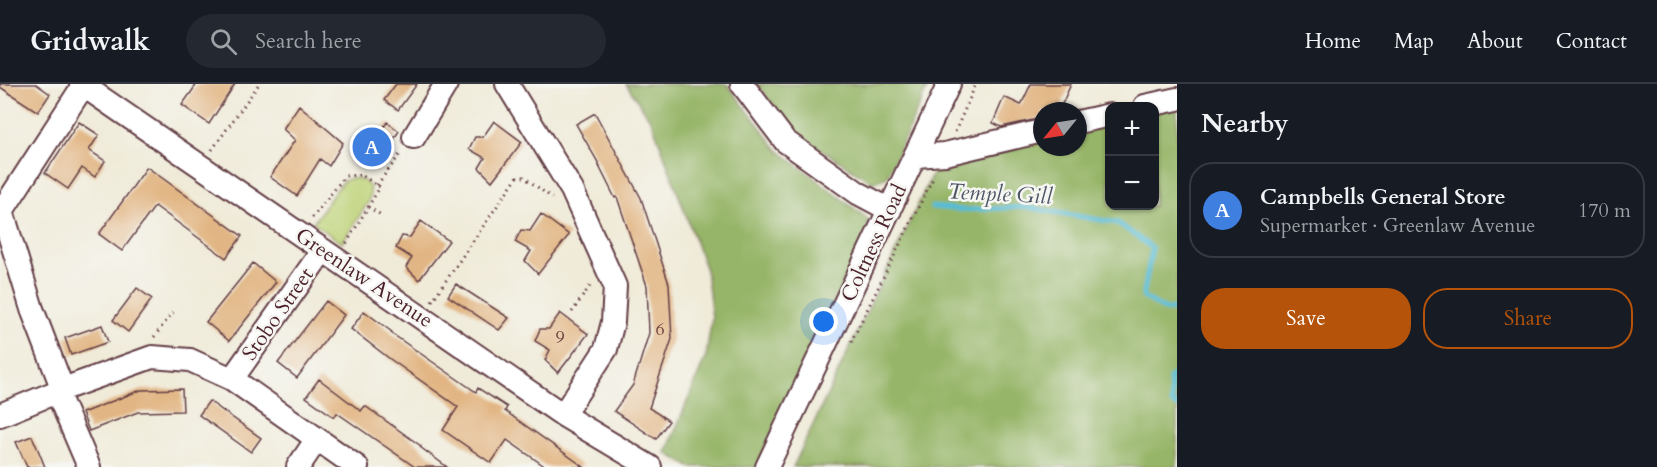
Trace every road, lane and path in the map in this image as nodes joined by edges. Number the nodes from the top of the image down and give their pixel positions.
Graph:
1 (259, 84) edge
2 (446, 84) edge
3 (507, 84) edge
4 (742, 84) edge
5 (949, 84) edge
6 (976, 84) edge
7 (82, 85) edge
8 (1177, 99) edge
9 (1159, 103) edge
10 (1105, 116) edge
11 (1087, 120) edge
12 (1033, 133) edge
13 (414, 136) joint
14 (945, 154) junction
15 (915, 156) junction
16 (201, 166) junction
17 (377, 185) junction
18 (576, 199) junction
19 (368, 207) junction
20 (890, 210) junction
21 (383, 216) dead end
22 (300, 234) junction
23 (330, 254) junction
24 (604, 264) junction
25 (572, 312) dead end
26 (421, 317) junction
27 (846, 352) dead end
28 (232, 379) junction
29 (60, 391) junction
30 (0, 415) edge
31 (563, 415) junction
32 (317, 439) junction
33 (89, 467) edge
34 (298, 467) edge
35 (357, 467) edge
36 (650, 467) edge
37 (767, 467) edge

1 - 16 path
2 - 13 street
3 - 18 street
4 - 20 street
5 - 15 street, Coltness Road
6 - 14 path
7 - 16 street, Greenlaw Avenue
7 - 29 street
8 - 9 street
10 - 11 street
12 - 14 street
13 - 17 path
14 - 15 street
14 - 27 path
15 - 20 street, Coltness Road
16 - 22 street, Greenlaw Avenue
17 - 19 path
17 - 22 path
18 - 24 street
18 - 26 path
19 - 21 path
19 - 23 path
20 - 37 street, Coltness Road
22 - 23 street, Greenlaw Avenue
23 - 26 street, Greenlaw Avenue
23 - 28 street, Stobo Street
24 - 25 path
24 - 31 street
26 - 31 street, Greenlaw Avenue
28 - 29 street
28 - 32 street
29 - 30 street
29 - 33 street
31 - 36 street, Greenlaw Avenue
32 - 34 street
32 - 35 street

